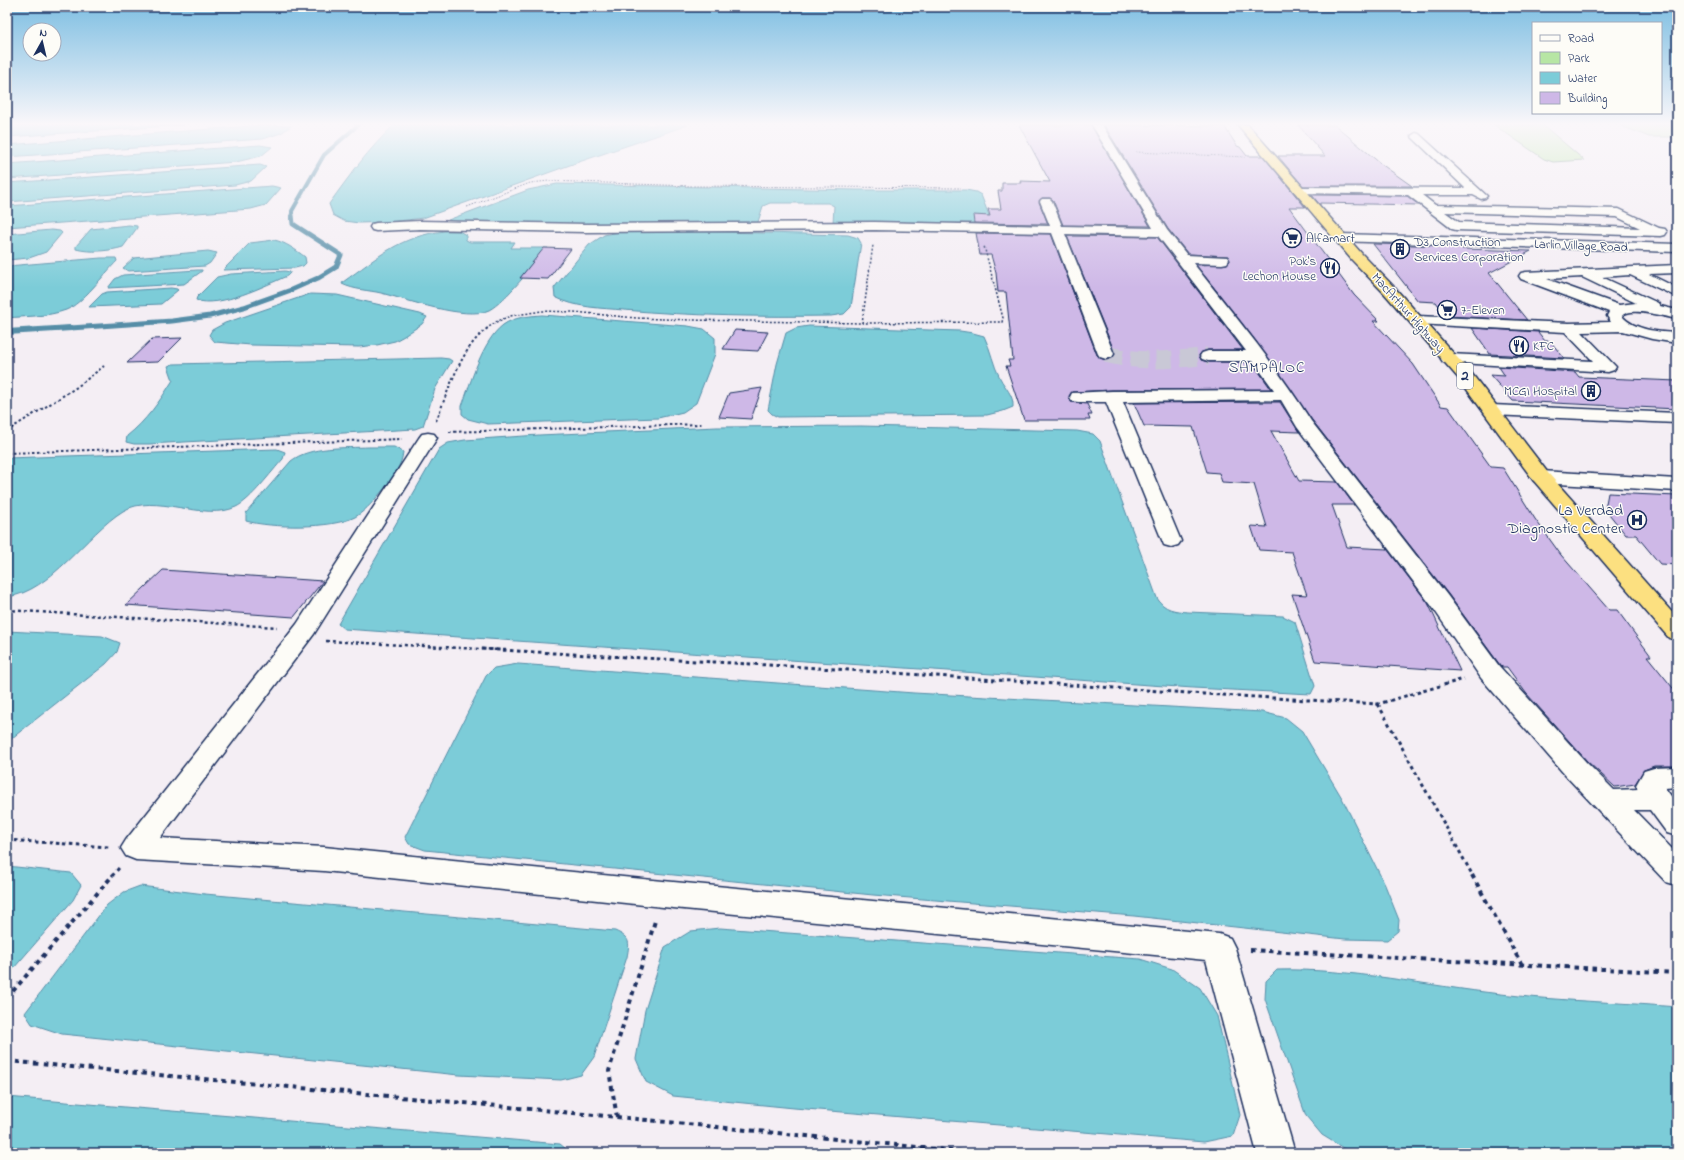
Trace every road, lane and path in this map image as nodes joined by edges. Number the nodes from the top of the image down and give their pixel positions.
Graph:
1 (1129, 179) edge
2 (1290, 179) edge
3 (1463, 179) edge
4 (961, 188) dead end
5 (1299, 190) junction
6 (1410, 191) junction
7 (1476, 192) junction
8 (1046, 201) dead end
9 (1559, 201) dead end
10 (1433, 208) junction
11 (462, 209) dead end
12 (875, 226) junction
13 (376, 227) dead end
14 (979, 228) junction
15 (1057, 230) junction
16 (1162, 232) junction
17 (1341, 238) junction
18 (1677, 248) edge
19 (1184, 259) junction
20 (1222, 260) dead end
21 (1677, 269) edge
22 (1632, 272) junction
23 (1585, 273) junction
24 (1677, 293) edge
25 (1618, 310) junction
26 (1661, 310) junction
27 (1677, 315) edge
28 (1417, 320) junction
29 (862, 323) junction
30 (1627, 326) junction
31 (1568, 328) junction
32 (1673, 339) edge
33 (1106, 353) dead end
34 (1208, 356) tunnel mouth
35 (1258, 356) junction
36 (1449, 359) junction
37 (104, 366) dead end
38 (1286, 395) junction
39 (1112, 396) junction
40 (1078, 397) dead end
41 (1492, 410) junction
42 (1677, 418) edge
43 (702, 424) dead end
44 (7, 431) edge
45 (430, 435) junction
46 (7, 452) edge
47 (1541, 477) junction
48 (1677, 485) edge
49 (1171, 541) dead end
50 (7, 610) edge
51 (1677, 633) edge
52 (302, 634) junction
53 (1490, 672) junction
54 (1378, 704) junction
55 (1677, 777) edge
56 (1657, 799) junction
57 (1606, 801) junction
58 (1677, 825) edge
59 (1677, 830) edge
60 (1638, 834) junction
61 (7, 840) edge
62 (136, 848) junction
63 (1677, 873) edge
64 (663, 894) junction
65 (1219, 948) junction
66 (1522, 965) junction
67 (1677, 973) edge
68 (7, 998) edge
69 (7, 1061) edge
70 (617, 1117) junction
71 (976, 1153) edge
72 (1276, 1153) edge

1 - 16 street
2 - 5 highway, MacArthur Highway / 2
3 - 7 street
4 - 11 path
5 - 6 street
5 - 17 highway, MacArthur Highway / 2
6 - 7 street
6 - 10 street
7 - 9 street
8 - 15 street
10 - 10 street
12 - 13 street
12 - 14 street
12 - 29 path
14 - 15 street
14 - 29 path
15 - 16 street
15 - 33 street
16 - 19 street
17 - 18 street, Larlin Village Road
17 - 28 highway, MacArthur Highway / 2
19 - 20 street
19 - 35 street
21 - 22 street
22 - 23 street
22 - 24 street
23 - 25 street
23 - 26 street
25 - 26 street
25 - 30 street
26 - 27 street
28 - 31 street
28 - 36 highway, MacArthur Highway / 2
29 - 45 path
30 - 31 street
30 - 32 street
31 - 36 street
34 - 35 street
35 - 38 street
36 - 41 highway, MacArthur Highway / 2
37 - 44 path
38 - 39 street
38 - 53 street
39 - 40 street
39 - 49 street
41 - 42 street
41 - 47 highway, MacArthur Highway / 2
43 - 45 path
45 - 46 path
45 - 52 street
47 - 48 street
47 - 51 highway, MacArthur Highway / 2
50 - 52 path
52 - 54 path
52 - 62 street
53 - 54 path
53 - 57 street
54 - 66 path
55 - 56 street
56 - 57 street
56 - 58 street
57 - 60 street
59 - 60 street
60 - 63 street
61 - 62 path
62 - 64 street
62 - 68 path
64 - 65 street
64 - 70 path
65 - 66 path
65 - 72 street
66 - 67 path
69 - 70 path
70 - 71 path

